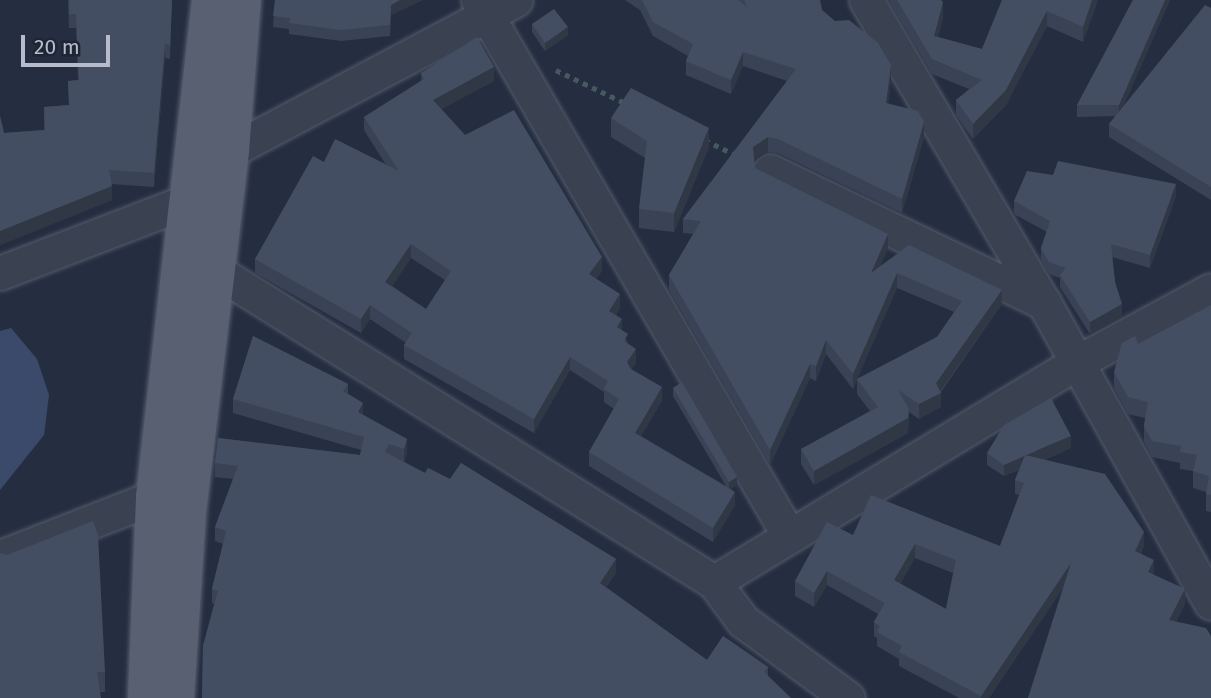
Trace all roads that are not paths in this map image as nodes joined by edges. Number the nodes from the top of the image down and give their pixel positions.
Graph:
1 (211, 0) edge
2 (242, 0) edge
3 (866, 0) edge
4 (493, 5) edge
5 (230, 150) junction
6 (770, 171) road end
7 (190, 200) junction
8 (213, 269) junction
9 (0, 273) edge
10 (1211, 290) edge
11 (1044, 303) junction
12 (1076, 363) junction
13 (155, 497) junction
14 (788, 534) junction
15 (0, 556) edge
16 (714, 582) junction
17 (1211, 603) edge
18 (147, 698) edge
19 (175, 698) edge
20 (848, 698) edge

1 - 7 main road
2 - 5 main road
3 - 11 street
4 - 5 street
4 - 14 street
5 - 8 main road
6 - 11 street
7 - 9 street
7 - 13 main road
8 - 16 street
8 - 19 main road
10 - 12 street
11 - 12 street
12 - 14 street
12 - 17 street
13 - 15 street
13 - 18 main road
14 - 16 street
16 - 20 street

